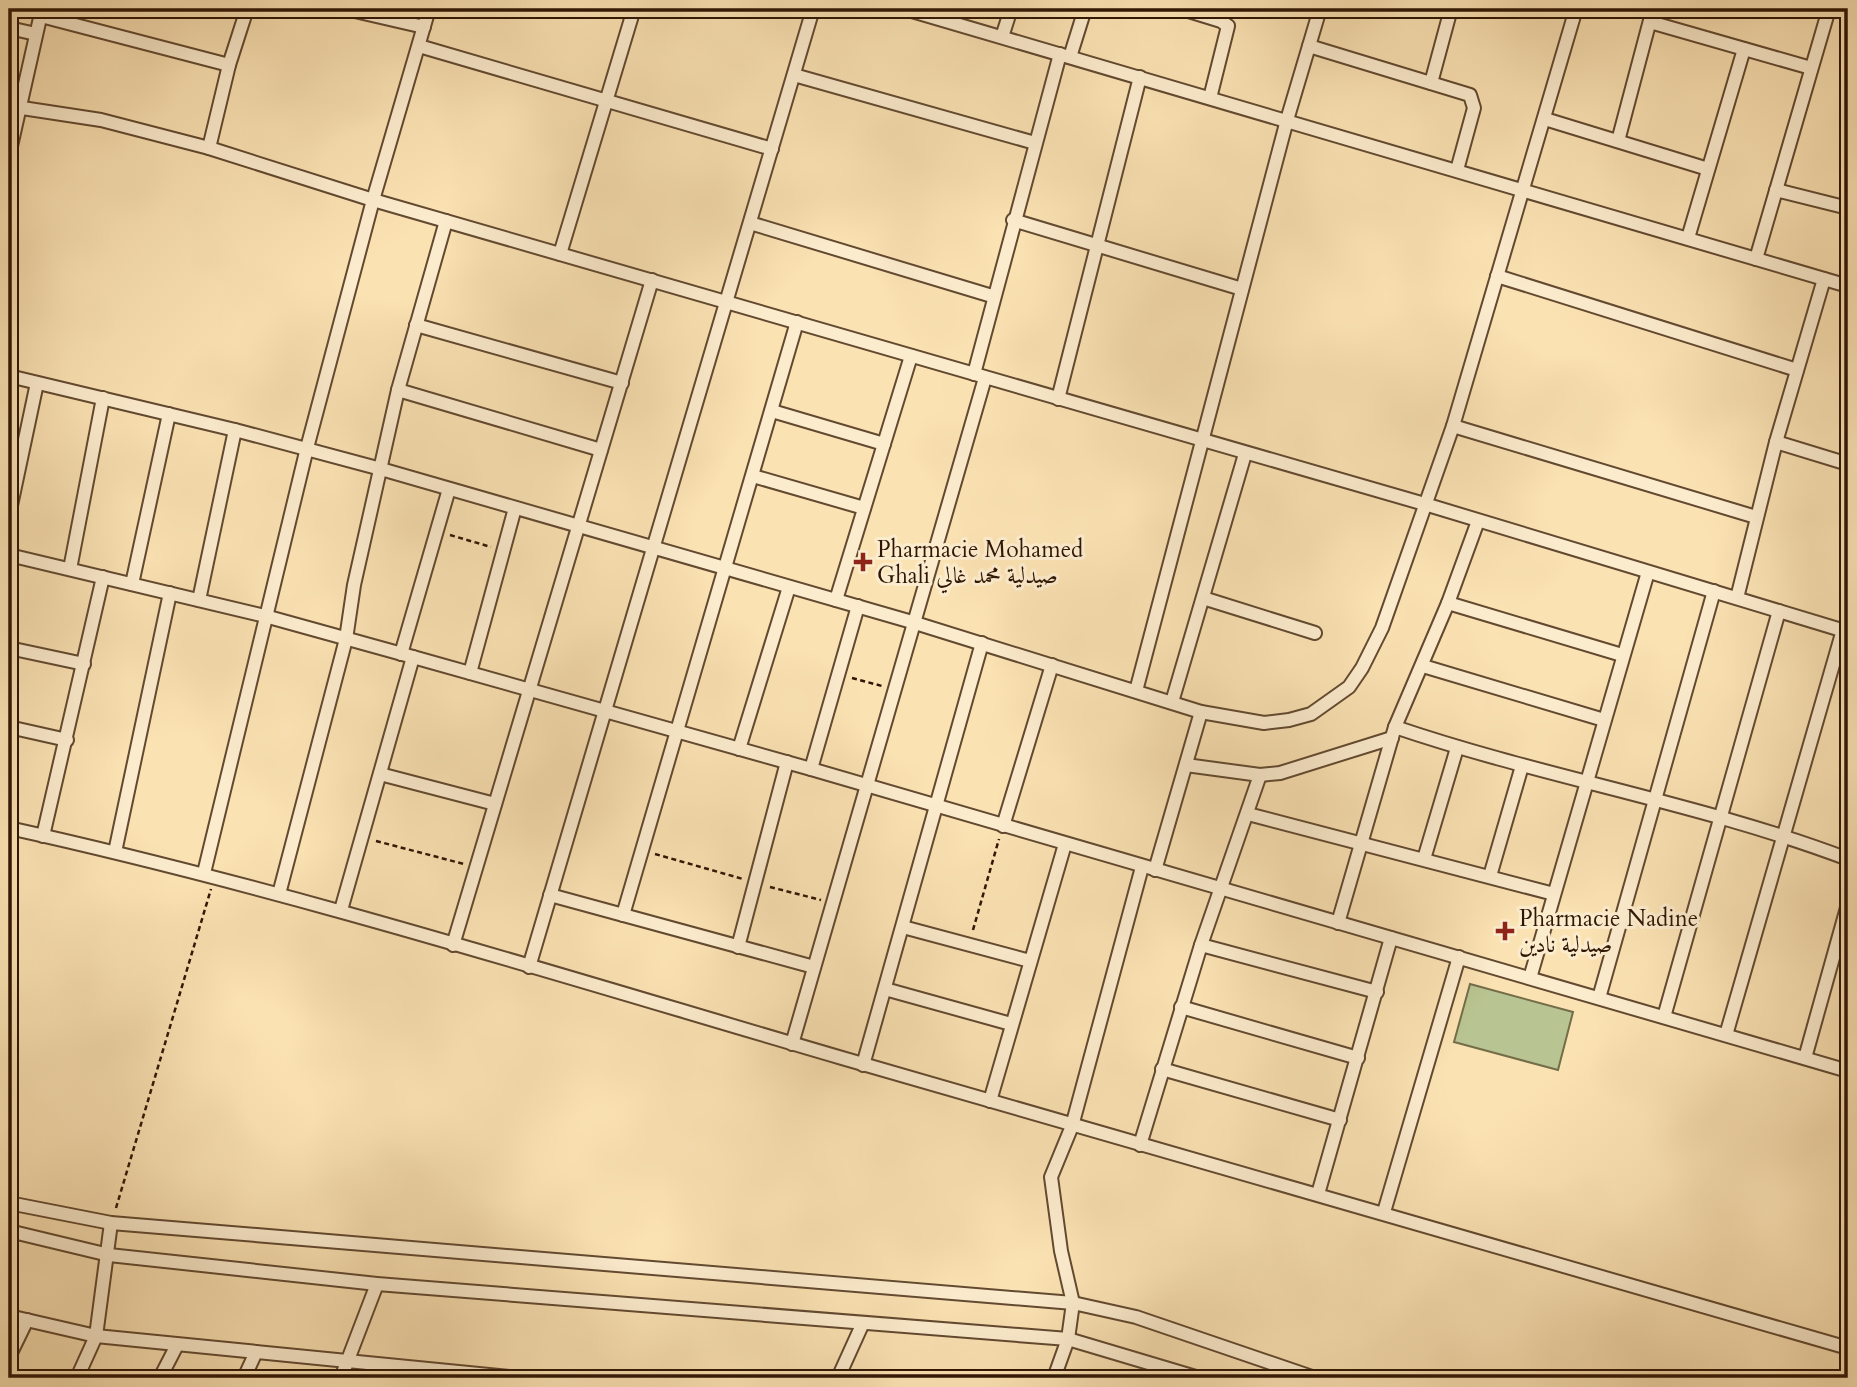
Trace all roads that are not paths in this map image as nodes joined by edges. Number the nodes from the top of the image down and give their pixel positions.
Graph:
1 (247, 9) edge
2 (346, 9) edge
3 (429, 9) edge
4 (622, 9) edge
5 (634, 9) edge
6 (813, 9) edge
7 (905, 9) edge
8 (1011, 9) edge
9 (1085, 9) edge
10 (1182, 9) edge
11 (1320, 9) edge
12 (1451, 9) edge
13 (1576, 9) edge
14 (1653, 9) edge
15 (1829, 9) edge
16 (42, 13) edge
17 (938, 13) edge
18 (1650, 22) junction
19 (629, 23) junction
20 (424, 27) junction
21 (9, 28) edge
22 (36, 34) junction
23 (1002, 37) junction
24 (419, 46) junction
25 (1309, 46) junction
26 (1744, 49) junction
27 (1065, 56) junction
28 (229, 65) junction
29 (1811, 68) junction
30 (794, 75) junction
31 (1140, 78) junction
32 (1431, 83) junction
33 (1210, 98) junction
34 (605, 99) junction
35 (15, 107) edge
36 (1545, 119) junction
37 (1287, 120) junction
38 (1618, 141) junction
39 (1035, 143) junction
40 (209, 148) junction
41 (772, 149) junction
42 (9, 155) edge
43 (1709, 169) junction
44 (1457, 170) junction
45 (1524, 190) junction
46 (1776, 190) junction
47 (373, 200) junction
48 (1848, 208) edge
49 (1013, 220) junction
50 (446, 221) junction
51 (750, 223) junction
52 (1688, 238) junction
53 (1097, 246) junction
54 (560, 254) junction
55 (1756, 259) junction
56 (1497, 276) junction
57 (1824, 279) junction
58 (652, 280) junction
59 (1848, 286) edge
60 (1242, 289) junction
61 (992, 296) junction
62 (726, 301) junction
63 (797, 322) junction
64 (416, 325) junction
65 (911, 356) junction
66 (1797, 370) junction
67 (9, 376) edge
68 (979, 376) junction
69 (37, 383) junction
70 (622, 383) junction
71 (398, 390) junction
72 (103, 398) junction
73 (1058, 399) junction
74 (772, 411) junction
75 (169, 414) junction
76 (1453, 426) junction
77 (235, 430) junction
78 (1202, 442) junction
79 (1776, 442) junction
80 (884, 444) junction
81 (307, 448) junction
82 (601, 450) junction
83 (1245, 454) junction
84 (1848, 464) edge
85 (382, 469) junction
86 (753, 476) junction
87 (449, 489) junction
88 (1427, 505) junction
89 (514, 508) junction
90 (864, 508) junction
91 (9, 515) edge
92 (1756, 517) junction
93 (1478, 521) junction
94 (579, 526) junction
95 (653, 548) junction
96 (9, 555) edge
97 (725, 568) junction
98 (70, 569) junction
99 (1648, 572) junction
100 (103, 577) junction
101 (132, 584) junction
102 (789, 587) junction
103 (1714, 591) junction
104 (170, 593) junction
105 (1203, 598) junction
106 (1737, 598) junction
107 (199, 600) junction
108 (836, 600) junction
109 (1448, 603) junction
110 (858, 607) junction
111 (1779, 611) junction
112 (265, 616) junction
113 (912, 622) junction
114 (1845, 631) edge
115 (1315, 633) dead end
116 (346, 639) junction
117 (982, 643) junction
118 (9, 648) edge
119 (1622, 655) junction
120 (407, 656) junction
121 (84, 664) junction
122 (1052, 665) junction
123 (1423, 666) junction
124 (470, 673) junction
125 (528, 690) junction
126 (1136, 691) junction
127 (1172, 702) junction
128 (605, 711) junction
129 (1200, 712) junction
130 (1604, 720) junction
131 (9, 727) edge
132 (676, 732) junction
133 (1393, 732) junction
134 (67, 740) junction
135 (1457, 748) junction
136 (739, 749) junction
137 (787, 762) junction
138 (1186, 765) junction
139 (1522, 765) junction
140 (811, 769) junction
141 (380, 774) junction
142 (1260, 775) junction
143 (1586, 784) junction
144 (866, 785) junction
145 (1657, 798) junction
146 (495, 804) junction
147 (936, 806) junction
148 (1248, 814) junction
149 (1722, 816) junction
150 (1003, 826) junction
151 (9, 828) edge
152 (1784, 835) junction
153 (43, 836) junction
154 (1361, 843) junction
155 (1065, 844) junction
156 (115, 852) junction
157 (1424, 859) junction
158 (1848, 859) edge
159 (1149, 868) junction
160 (209, 875) junction
161 (1490, 876) junction
162 (1220, 890) junction
163 (279, 894) junction
164 (1554, 894) junction
165 (550, 895) junction
166 (1848, 904) edge
167 (341, 910) junction
168 (623, 915) junction
169 (1338, 923) junction
170 (903, 927) junction
171 (1391, 938) junction
172 (453, 945) junction
173 (1200, 945) junction
174 (738, 947) junction
175 (1458, 957) junction
176 (1030, 961) junction
177 (529, 967) junction
178 (814, 967) junction
179 (1530, 978) junction
180 (885, 989) junction
181 (1377, 992) junction
182 (1599, 998) junction
183 (1181, 1007) junction
184 (1664, 1017) junction
185 (1012, 1024) junction
186 (1726, 1035) junction
187 (792, 1044) junction
188 (1358, 1058) junction
189 (1805, 1058) junction
190 (863, 1065) junction
191 (1162, 1069) junction
192 (1848, 1071) edge
193 (990, 1101) junction
194 (1340, 1120) junction
195 (1072, 1126) junction
196 (1140, 1145) junction
197 (1318, 1194) junction
198 (9, 1203) edge
199 (1384, 1212) junction
200 (111, 1223) junction
201 (9, 1231) edge
202 (109, 1255) junction
203 (377, 1284) junction
204 (1073, 1303) junction
205 (9, 1316) edge
206 (27, 1320) junction
207 (862, 1325) junction
208 (96, 1336) junction
209 (1068, 1339) junction
210 (177, 1345) junction
211 (1848, 1348) edge
212 (256, 1352) junction
213 (9, 1357) edge
214 (348, 1361) junction
215 (77, 1378) edge
216 (160, 1378) edge
217 (244, 1378) edge
218 (341, 1378) edge
219 (514, 1378) edge
220 (519, 1378) edge
221 (838, 1378) edge
222 (1054, 1378) edge
223 (1199, 1378) edge
224 (1315, 1378) edge

1 - 28 street
2 - 20 street
3 - 20 street
4 - 19 street
5 - 19 street
6 - 30 street
7 - 17 street
8 - 23 street
9 - 27 street
10 - 33 street
11 - 25 street
12 - 32 street
13 - 36 street
14 - 18 street
15 - 29 street
16 - 22 street
16 - 28 street
17 - 23 street
18 - 26 street
18 - 38 street
19 - 34 street
20 - 24 street
21 - 22 street
22 - 35 street
23 - 27 street
24 - 34 street
24 - 47 street
25 - 32 street
25 - 37 street
26 - 29 street
26 - 43 street
27 - 31 street
27 - 39 street
28 - 40 street
29 - 46 street
30 - 39 street
30 - 41 street
31 - 33 street
31 - 53 street
32 - 44 street
33 - 37 street
34 - 41 street
34 - 54 street
35 - 40 street
35 - 42 street
36 - 38 street
36 - 45 street
37 - 44 street
37 - 60 street
38 - 43 street
39 - 49 street
40 - 47 street
41 - 51 street
43 - 52 street
44 - 45 street
45 - 52 street
45 - 56 street
46 - 48 street
46 - 55 street
47 - 50 street
47 - 81 street
49 - 53 street
49 - 61 street
50 - 54 street
50 - 64 street
51 - 61 street
51 - 62 street
52 - 55 street
53 - 60 street
53 - 73 street
54 - 58 street
55 - 57 street
56 - 66 street
56 - 76 street
57 - 59 street
57 - 66 street
58 - 62 street
58 - 70 street
60 - 78 street
61 - 68 street
62 - 63 street
62 - 95 street
63 - 65 street
63 - 74 street
64 - 70 street
64 - 71 street
65 - 68 street
65 - 80 street
66 - 79 street
67 - 69 street
68 - 73 street
68 - 113 street
69 - 72 street
69 - 91 street
70 - 82 street
71 - 82 street
71 - 85 street
72 - 75 street
72 - 98 street
73 - 78 street
74 - 80 street
74 - 86 street
75 - 77 street
75 - 101 street
76 - 88 street
76 - 92 street
77 - 81 street
77 - 107 street
78 - 83 street
78 - 126 street
79 - 84 street
79 - 92 street
80 - 90 street
81 - 85 street
81 - 112 street
82 - 94 street
83 - 88 street
83 - 105 street
85 - 87 street
85 - 116 street
86 - 90 street
86 - 97 street
87 - 89 street
87 - 120 street
88 - 93 street
88 - 129 street
89 - 94 street
89 - 124 street
90 - 108 street
92 - 106 street
93 - 99 street
93 - 109 street
94 - 95 street
94 - 125 street
95 - 97 street
95 - 128 street
96 - 98 street
97 - 102 street
97 - 132 street
98 - 100 street
99 - 103 street
99 - 119 street
100 - 101 street
100 - 121 street
101 - 104 street
102 - 108 street
102 - 136 street
103 - 106 street
103 - 145 street
104 - 107 street
104 - 156 street
105 - 115 street
105 - 127 street
106 - 111 street
107 - 112 street
108 - 110 street
109 - 119 street
109 - 123 street
110 - 113 street
110 - 140 street
111 - 114 street
111 - 149 street
112 - 116 street
112 - 160 street
113 - 117 street
113 - 144 street
114 - 152 street
116 - 120 street
116 - 163 street
117 - 122 street
117 - 147 street
118 - 121 street
119 - 130 street
120 - 124 street
120 - 141 street
121 - 134 street
122 - 126 street
122 - 150 street
123 - 130 street
123 - 133 street
124 - 125 street
125 - 128 street
125 - 146 street
126 - 127 street
127 - 129 street
128 - 132 street
128 - 165 street
129 - 138 street
130 - 143 street
131 - 134 street
132 - 136 street
132 - 168 street
133 - 135 street
133 - 142 street
133 - 154 street
134 - 153 street
135 - 139 street
135 - 157 street
136 - 137 street
137 - 140 street
137 - 174 street
138 - 142 street
138 - 159 street
139 - 143 street
139 - 161 street
140 - 144 street
141 - 146 street
141 - 167 street
142 - 148 street
143 - 145 street
143 - 164 street
144 - 147 street
144 - 178 street
145 - 149 street
145 - 182 street
146 - 172 street
147 - 150 street
147 - 170 street
148 - 154 street
148 - 162 street
149 - 152 street
149 - 184 street
150 - 155 street
151 - 153 street
152 - 158 street
152 - 186 street
153 - 156 street
154 - 157 street
154 - 169 street
155 - 159 street
155 - 176 street
156 - 160 street
157 - 161 street
159 - 162 street
159 - 195 street
160 - 163 street
161 - 164 street
162 - 169 street
162 - 173 street
163 - 167 street
164 - 179 street
165 - 168 street
165 - 177 street
166 - 189 street
167 - 172 street
168 - 174 street
169 - 171 street
170 - 176 street
170 - 180 street
171 - 175 street
171 - 181 street
172 - 177 street
173 - 181 street
173 - 183 street
174 - 178 street
175 - 179 street
175 - 199 street
176 - 185 street
177 - 187 street
178 - 187 street
179 - 182 street
180 - 185 street
180 - 190 street
181 - 188 street
182 - 184 street
183 - 188 street
183 - 191 street
184 - 186 street
185 - 193 street
186 - 189 street
187 - 190 street
188 - 194 street
189 - 192 street
190 - 193 street
191 - 194 street
191 - 196 street
193 - 195 street
194 - 197 street
195 - 196 street
195 - 204 street
196 - 197 street
197 - 199 street
198 - 200 street
199 - 211 street
200 - 202 street
200 - 204 street
201 - 202 street
202 - 203 street
202 - 208 street
203 - 207 street
203 - 214 street
204 - 209 street
204 - 224 street
205 - 206 street
206 - 208 street
206 - 213 street
207 - 209 street
207 - 221 street
208 - 210 street
208 - 215 street
209 - 222 street
209 - 223 street
210 - 212 street
210 - 216 street
212 - 214 street
212 - 217 street
214 - 218 street
214 - 219 street
219 - 220 street

